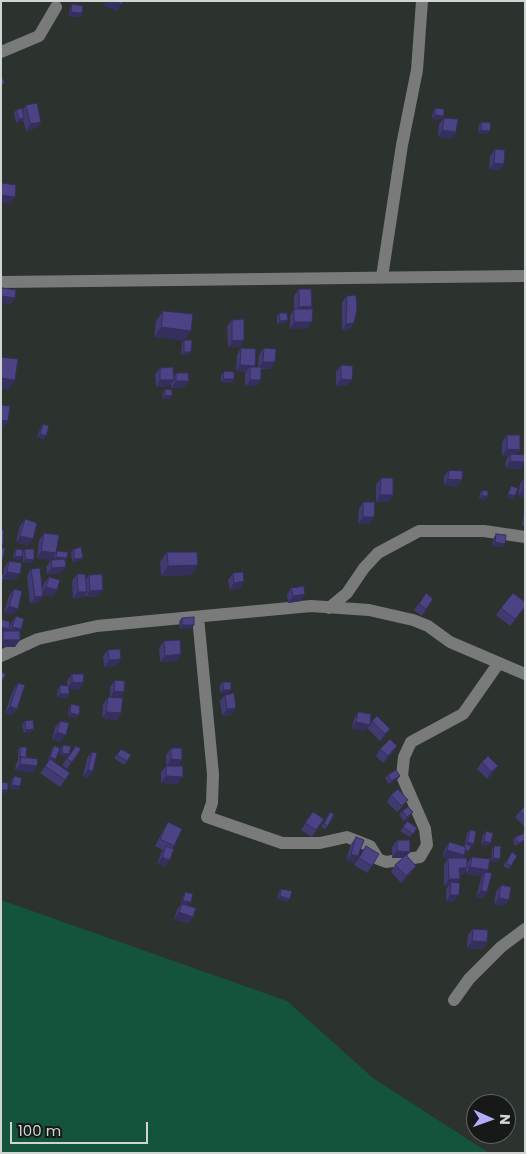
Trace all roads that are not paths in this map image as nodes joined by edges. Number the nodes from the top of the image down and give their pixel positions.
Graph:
1 (422, 1) edge
2 (56, 7) dead end
3 (1, 52) edge
4 (525, 276) edge
5 (382, 277) junction
6 (1, 282) edge
7 (525, 538) edge
8 (329, 608) junction
9 (198, 617) junction
10 (1, 656) edge
11 (498, 664) junction
12 (525, 674) edge
13 (525, 929) edge
14 (454, 1000) dead end

1 - 5 street
2 - 3 street
4 - 5 street
5 - 6 street
7 - 8 street
8 - 9 street
8 - 11 street
9 - 10 street
9 - 11 street
11 - 12 street
13 - 14 street

